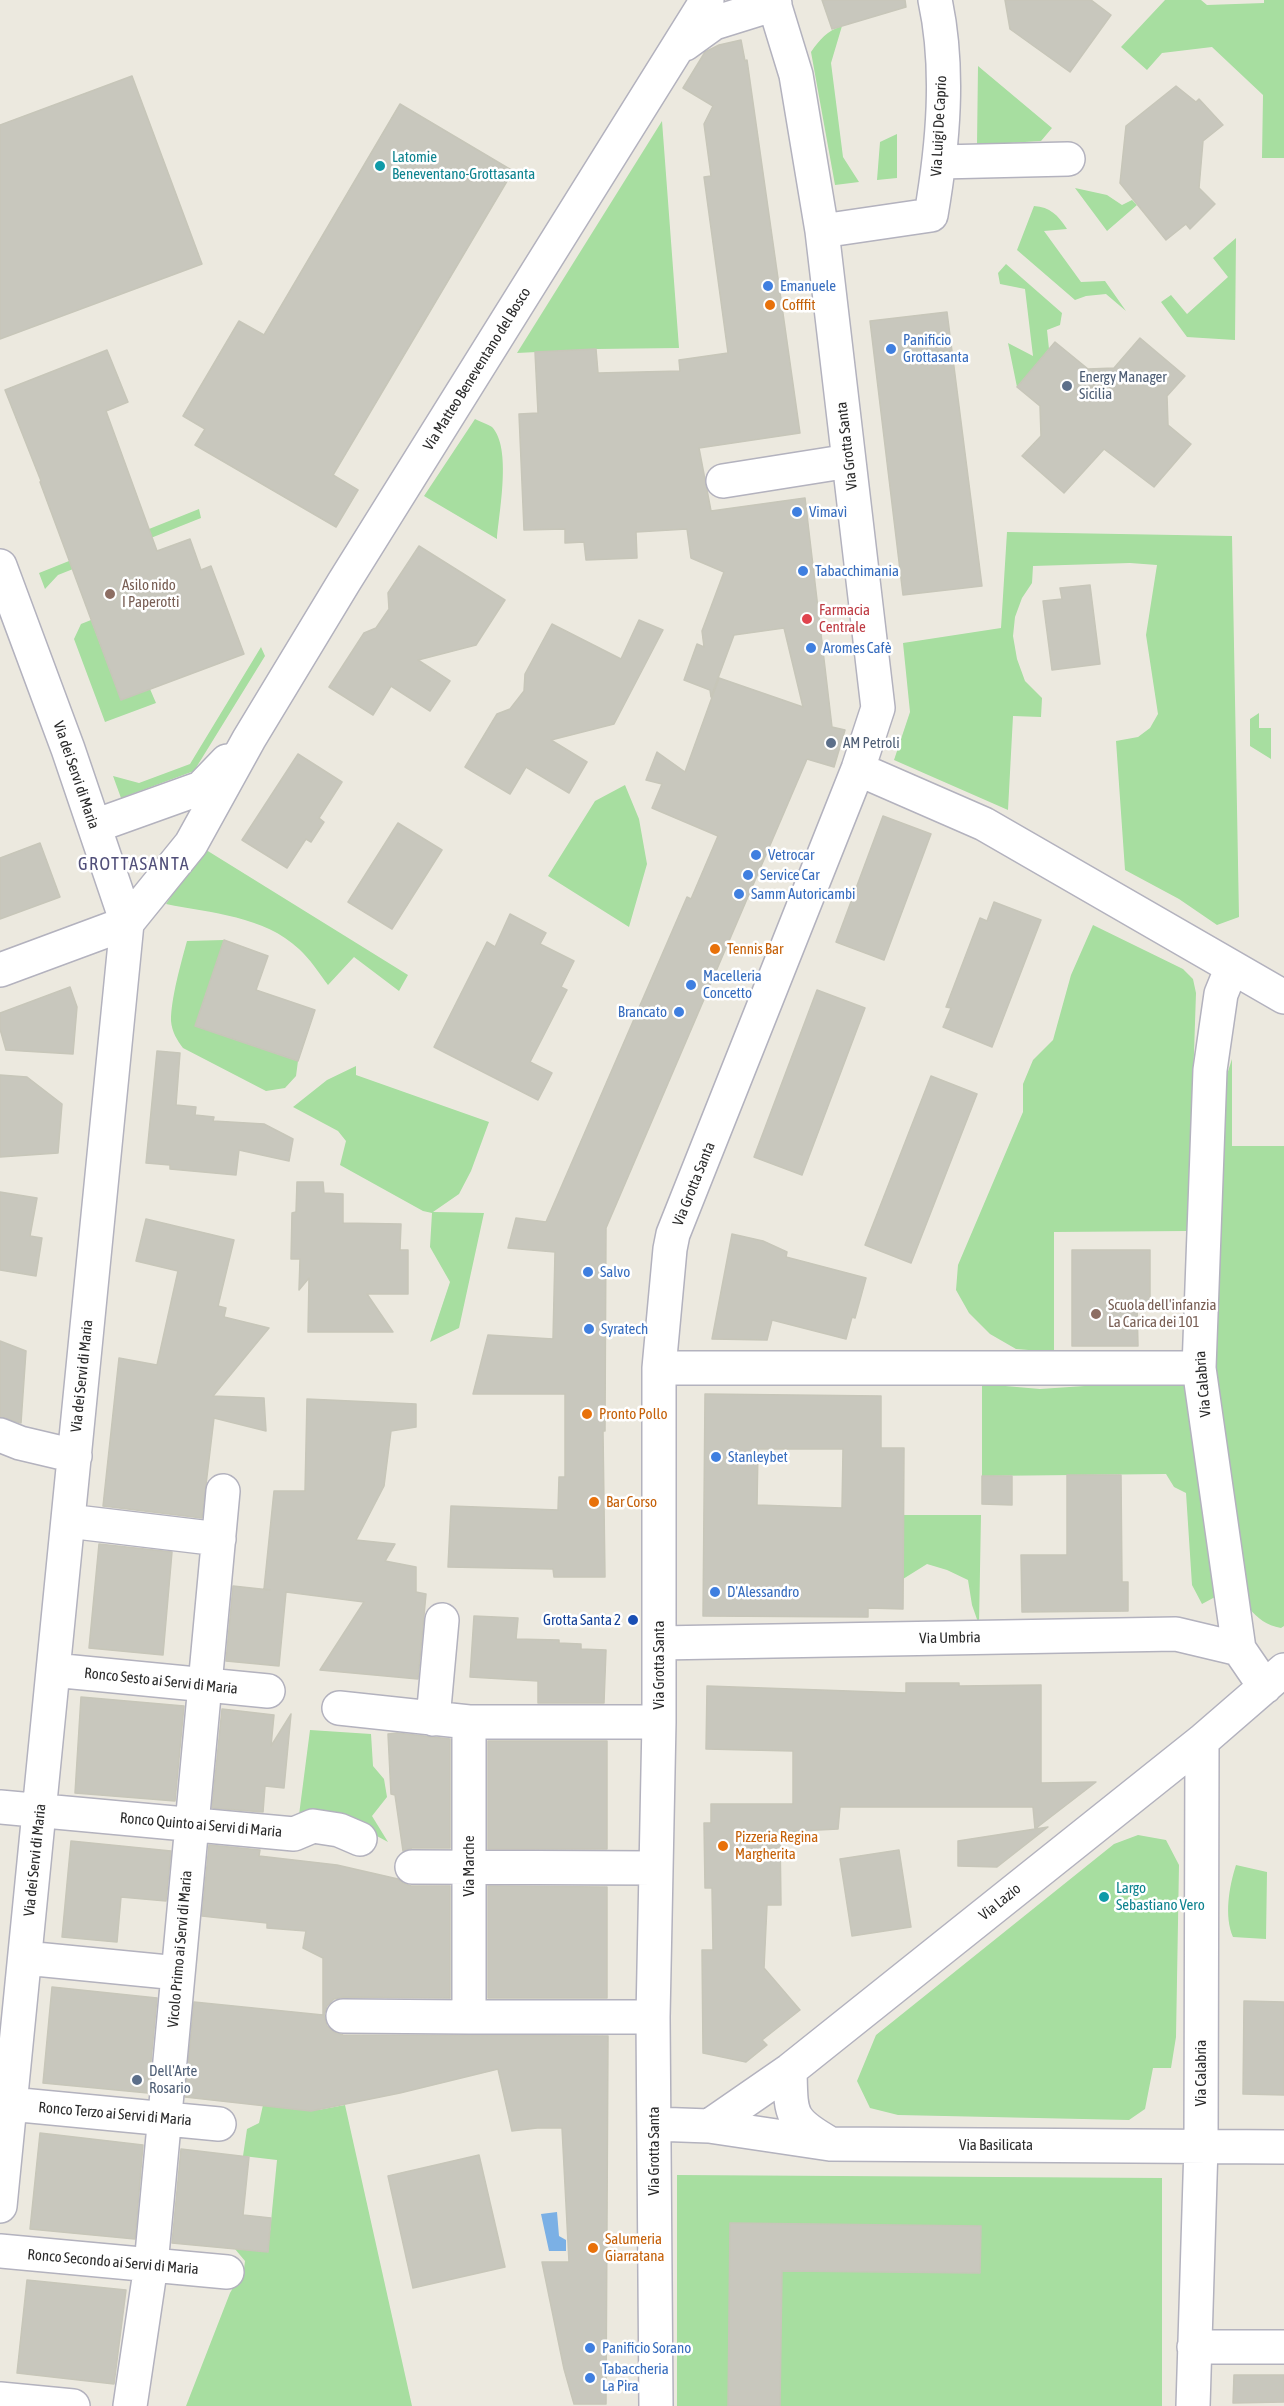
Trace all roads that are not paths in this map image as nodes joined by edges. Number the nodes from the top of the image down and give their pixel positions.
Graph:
1 (682, 0) edge
2 (707, 0) edge
3 (935, 0) edge
4 (774, 2) edge
5 (674, 53) junction
6 (1068, 159) dead end
7 (940, 162) junction
8 (822, 231) junction
9 (849, 461) junction
10 (723, 481) dead end
11 (0, 566) edge
12 (249, 739) junction
13 (858, 769) junction
14 (94, 826) junction
15 (127, 923) junction
16 (1232, 967) junction
17 (0, 970) edge
18 (1284, 997) edge
19 (658, 1368) junction
20 (1199, 1368) junction
21 (0, 1435) edge
22 (75, 1456) junction
23 (223, 1491) dead end
24 (68, 1521) junction
25 (219, 1539) junction
26 (442, 1620) dead end
27 (659, 1643) junction
28 (1239, 1649) junction
29 (53, 1670) junction
30 (1274, 1678) edge
31 (206, 1685) junction
32 (268, 1691) dead end
33 (339, 1708) dead end
34 (433, 1719) junction
35 (469, 1722) junction
36 (659, 1722) junction
37 (1202, 1741) junction
38 (0, 1807) edge
39 (40, 1810) junction
40 (192, 1825) junction
41 (360, 1839) dead end
42 (412, 1867) dead end
43 (468, 1868) junction
44 (656, 1868) junction
45 (25, 1958) junction
46 (178, 1972) junction
47 (343, 2016) dead end
48 (469, 2016) junction
49 (653, 2017) junction
50 (789, 2070) junction
51 (10, 2104) junction
52 (165, 2119) junction
53 (219, 2124) dead end
54 (654, 2124) junction
55 (709, 2126) junction
56 (830, 2144) junction
57 (1201, 2146) junction
58 (1284, 2147) edge
59 (0, 2206) edge
60 (0, 2251) edge
61 (151, 2265) junction
62 (226, 2272) dead end
63 (1194, 2347) junction
64 (1284, 2347) edge
65 (0, 2399) edge
66 (73, 2406) edge
67 (130, 2406) edge
68 (656, 2406) edge
69 (1194, 2406) edge

1 - 5 street
2 - 5 street, Via Matteo Beneventano del Bosco
3 - 7 street, Via Luigi De Caprio
4 - 5 street
4 - 8 street, Via Grotta Santa
5 - 12 street, Via Matteo Beneventano del Bosco
6 - 7 street
7 - 8 street, Via Luigi De Caprio
8 - 9 street, Via Grotta Santa
9 - 10 street
9 - 13 street, Via Grotta Santa
11 - 14 street, Via dei Servi di Maria
12 - 14 street
12 - 15 street
13 - 16 street
13 - 19 street, Via Grotta Santa
14 - 15 street, Via dei Servi di Maria
15 - 17 street
15 - 22 street, Via dei Servi di Maria
16 - 18 street
16 - 20 street, Via Calabria
19 - 20 street
19 - 27 street, Via Grotta Santa
20 - 28 street, Via Calabria
21 - 22 street
22 - 24 street, Via dei Servi di Maria
23 - 25 street, Vicolo Primo ai Servi di Maria
24 - 25 street
24 - 29 street, Via dei Servi di Maria
25 - 31 street, Vicolo Primo ai Servi di Maria
26 - 34 street
27 - 28 street, Via Umbria
27 - 36 street, Via Grotta Santa
28 - 30 street, Via Calabria
29 - 31 street, Ronco Sesto ai Servi di Maria
29 - 39 street, Via dei Servi di Maria
30 - 37 street, Via Lazio
31 - 32 street, Ronco Sesto ai Servi di Maria
31 - 40 street, Vicolo Primo ai Servi di Maria
33 - 34 street
34 - 35 street
35 - 36 street
35 - 43 street, Via Marche
36 - 44 street, Via Grotta Santa
37 - 50 street, Via Lazio
37 - 57 street, Via Calabria
38 - 39 street, Ronco Quinto ai Servi di Maria
39 - 40 street, Ronco Quinto ai Servi di Maria
39 - 45 street, Via dei Servi di Maria
40 - 41 street, Ronco Quinto ai Servi di Maria
40 - 46 street, Vicolo Primo ai Servi di Maria
42 - 43 street
43 - 44 street
43 - 48 street, Via Marche
44 - 49 street, Via Grotta Santa
45 - 46 street
45 - 51 street, Via dei Servi di Maria
46 - 52 street, Vicolo Primo ai Servi di Maria
47 - 48 street
48 - 49 street
49 - 54 street, Via Grotta Santa
50 - 55 street, Via Lazio
50 - 56 street
51 - 52 street, Ronco Terzo ai Servi di Maria
51 - 59 street, Via dei Servi di Maria
52 - 53 street, Ronco Terzo ai Servi di Maria
52 - 61 street, Vicolo Primo ai Servi di Maria
54 - 55 street, Via Basilicata
54 - 68 street, Via Grotta Santa
55 - 56 street, Via Basilicata
56 - 57 street, Via Basilicata
57 - 58 street, Via Basilicata
57 - 63 street, Via Calabria
60 - 61 street, Ronco Secondo ai Servi di Maria
61 - 62 street, Ronco Secondo ai Servi di Maria
61 - 67 street, Vicolo Primo ai Servi di Maria
63 - 64 street
63 - 69 street, Via Calabria
65 - 66 street

